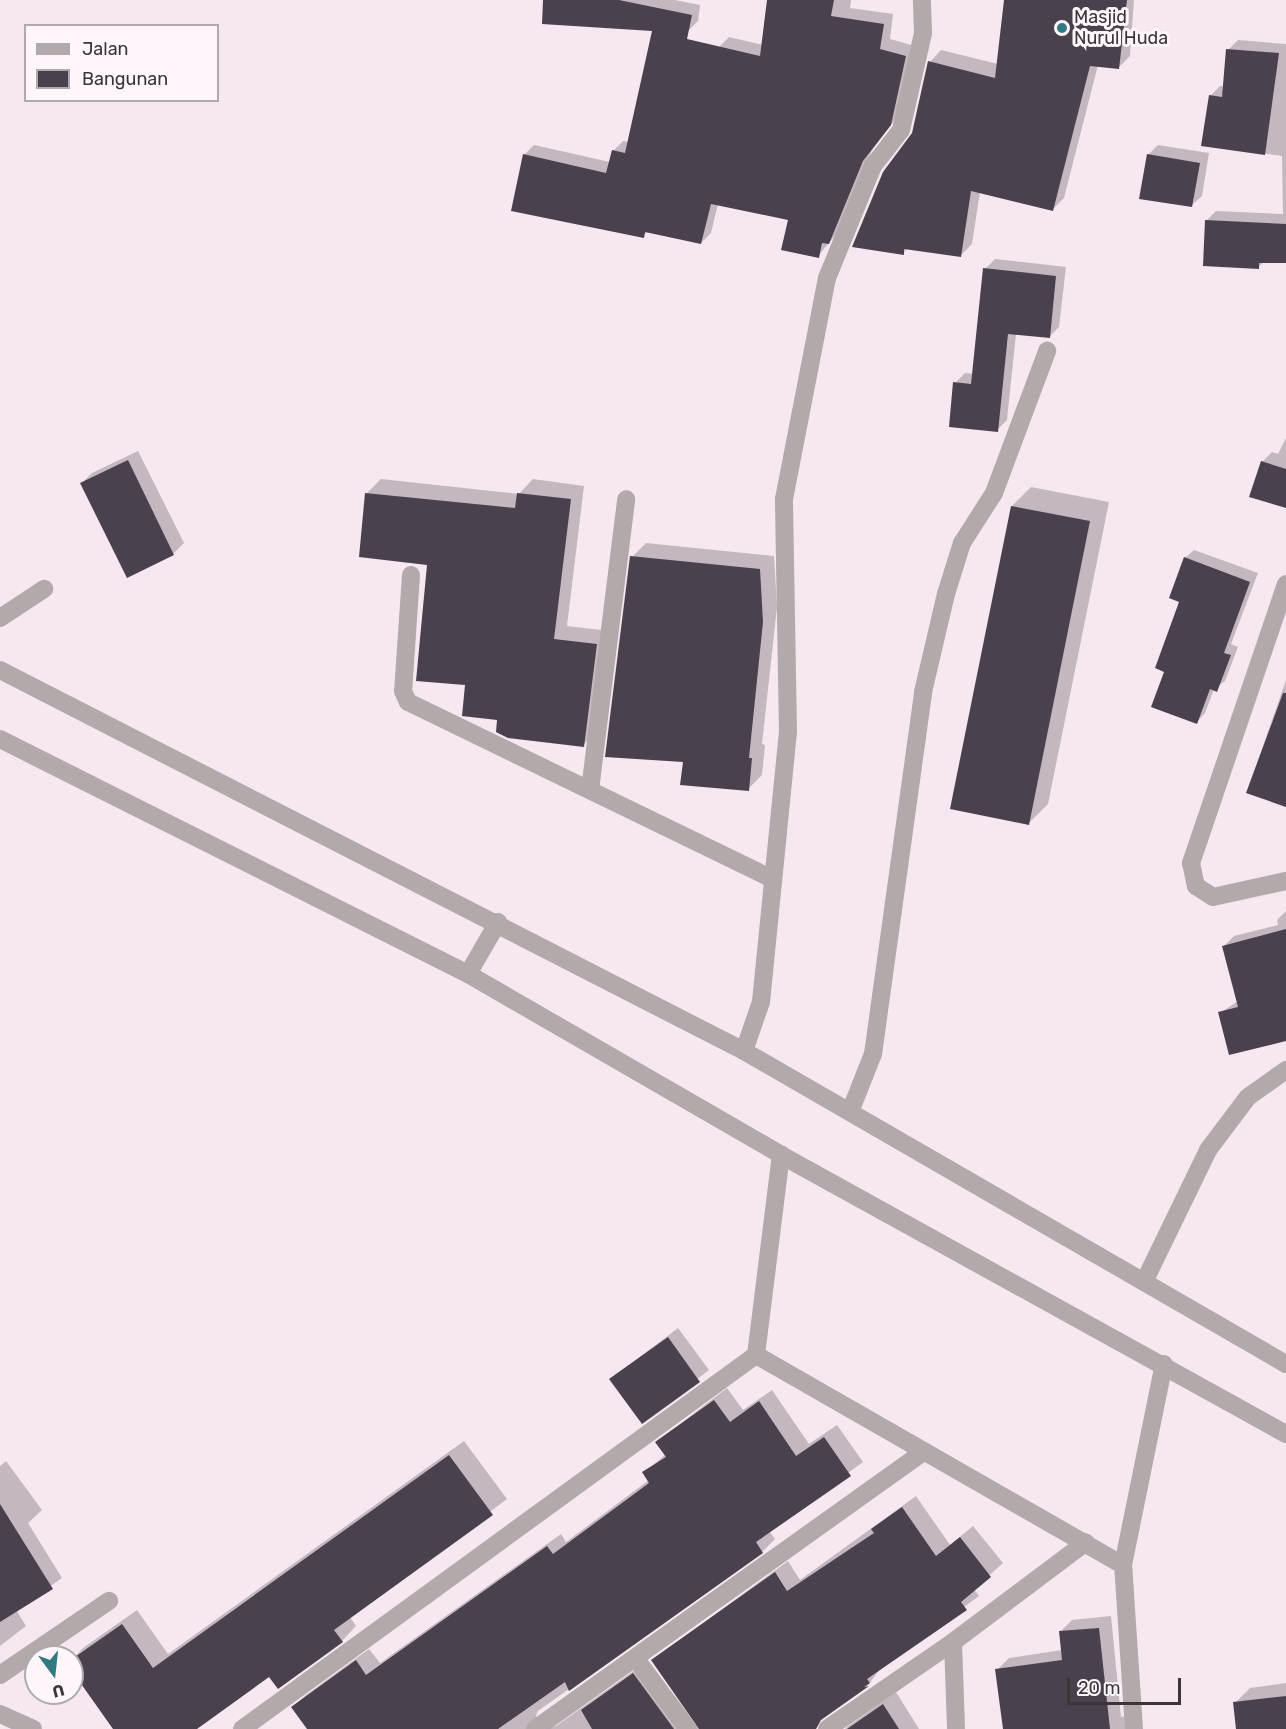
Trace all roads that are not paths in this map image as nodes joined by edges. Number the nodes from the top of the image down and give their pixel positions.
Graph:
1 (922, 0) edge
2 (1047, 351) dead end
3 (627, 499) dead end
4 (411, 575) dead end
5 (1286, 584) edge
6 (44, 589) dead end
7 (0, 618) edge
8 (0, 670) edge
9 (0, 739) edge
10 (590, 790) junction
11 (773, 879) junction
12 (1286, 881) edge
13 (498, 922) junction
14 (468, 974) junction
15 (744, 1051) junction
16 (1286, 1070) edge
17 (850, 1112) junction
18 (781, 1155) junction
19 (1145, 1280) junction
20 (756, 1356) junction
21 (1164, 1364) junction
22 (1286, 1364) edge
23 (1286, 1434) edge
24 (924, 1452) junction
25 (1086, 1542) junction
26 (1123, 1565) junction
27 (109, 1601) dead end
28 (954, 1642) junction
29 (636, 1659) junction
30 (0, 1676) edge
31 (0, 1714) edge
32 (33, 1729) edge
33 (242, 1729) edge
34 (535, 1729) edge
35 (688, 1729) edge
36 (827, 1729) edge
37 (956, 1729) edge
38 (1134, 1729) edge

1 - 11 street
2 - 17 street
3 - 10 street
4 - 10 street
5 - 12 street
6 - 7 street
8 - 13 street
9 - 14 street
10 - 11 street
11 - 15 street
13 - 14 street
13 - 15 street
14 - 18 street
15 - 17 street
16 - 19 street
17 - 19 street
18 - 20 street
18 - 21 street
19 - 22 street
20 - 24 street
20 - 33 street
21 - 23 street
21 - 26 street
24 - 25 street
24 - 29 street
25 - 26 street
25 - 28 street
26 - 38 street
27 - 30 street
28 - 36 street
28 - 37 street
29 - 34 street
29 - 35 street
31 - 32 street

